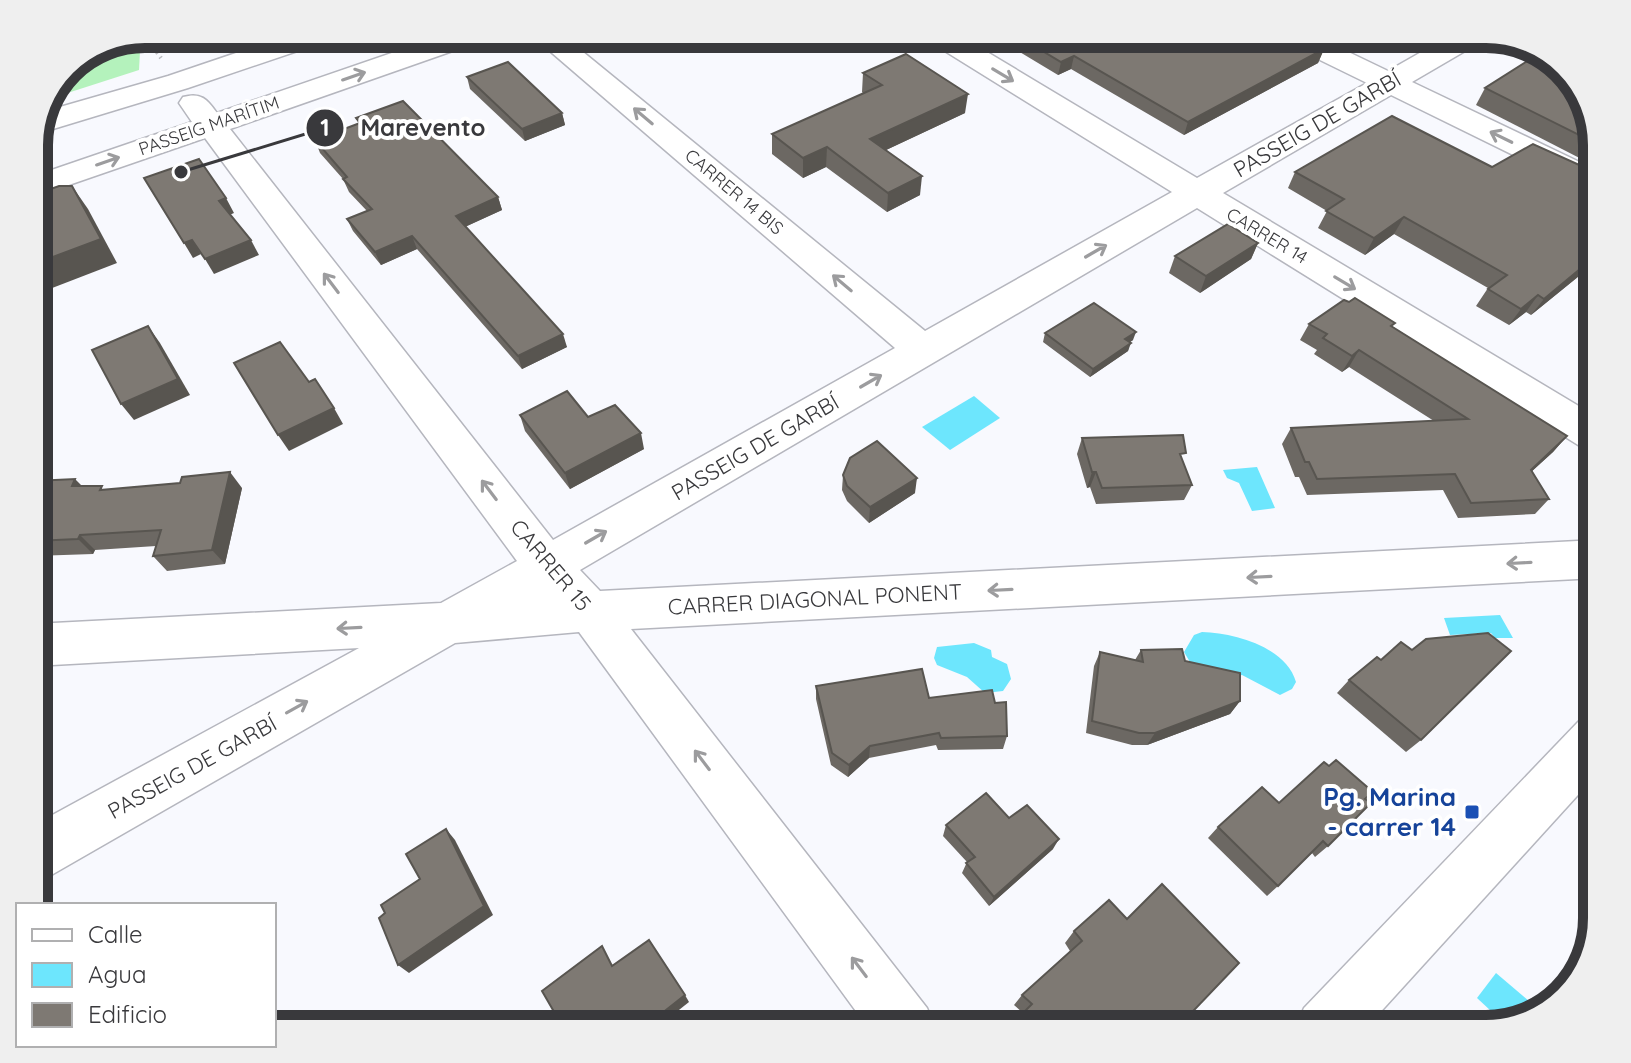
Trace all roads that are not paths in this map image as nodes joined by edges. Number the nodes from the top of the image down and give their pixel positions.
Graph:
1 (279, 48) edge
2 (364, 48) edge
3 (426, 48) edge
4 (561, 48) edge
5 (960, 48) edge
6 (1318, 48) edge
7 (1449, 48) edge
8 (1389, 82) junction
9 (202, 114) junction
10 (51, 119) edge
11 (62, 147) dead end
12 (1583, 176) edge
13 (48, 181) edge
14 (1197, 193) junction
15 (924, 351) junction
16 (1583, 428) edge
17 (1583, 560) edge
18 (546, 565) junction
19 (590, 611) junction
20 (448, 623) junction
21 (48, 644) edge
22 (1583, 753) edge
23 (48, 847) edge
24 (895, 1015) edge
25 (1338, 1015) edge

1 - 10 street
2 - 9 street, PASSEIG MARÍTIM
9 -> 3 street, PASSEIG MARÍTIM
15 -> 4 street, CARRER 14 BIS
5 -> 14 street, CARRER 14
6 - 8 street
7 - 8 street, PASSEIG DE GARBÍ
12 -> 8 street
8 - 14 street, PASSEIG DE GARBÍ
9 - 11 street, PASSEIG MARÍTIM
13 -> 9 street, PASSEIG MARÍTIM
18 -> 9 street, CARRER 15
15 -> 14 street, PASSEIG DE GARBÍ
14 -> 16 street, CARRER 14
18 -> 15 street, PASSEIG DE GARBÍ
17 -> 19 street, CARRER DIAGONAL PONENT
18 - 19 street, CARRER 15
18 - 20 street, PASSEIG DE GARBÍ
19 - 20 street, CARRER DIAGONAL PONENT
24 -> 19 street, CARRER 15
20 -> 21 street, CARRER DIAGONAL PONENT
23 -> 20 street, PASSEIG DE GARBÍ
22 - 25 street

